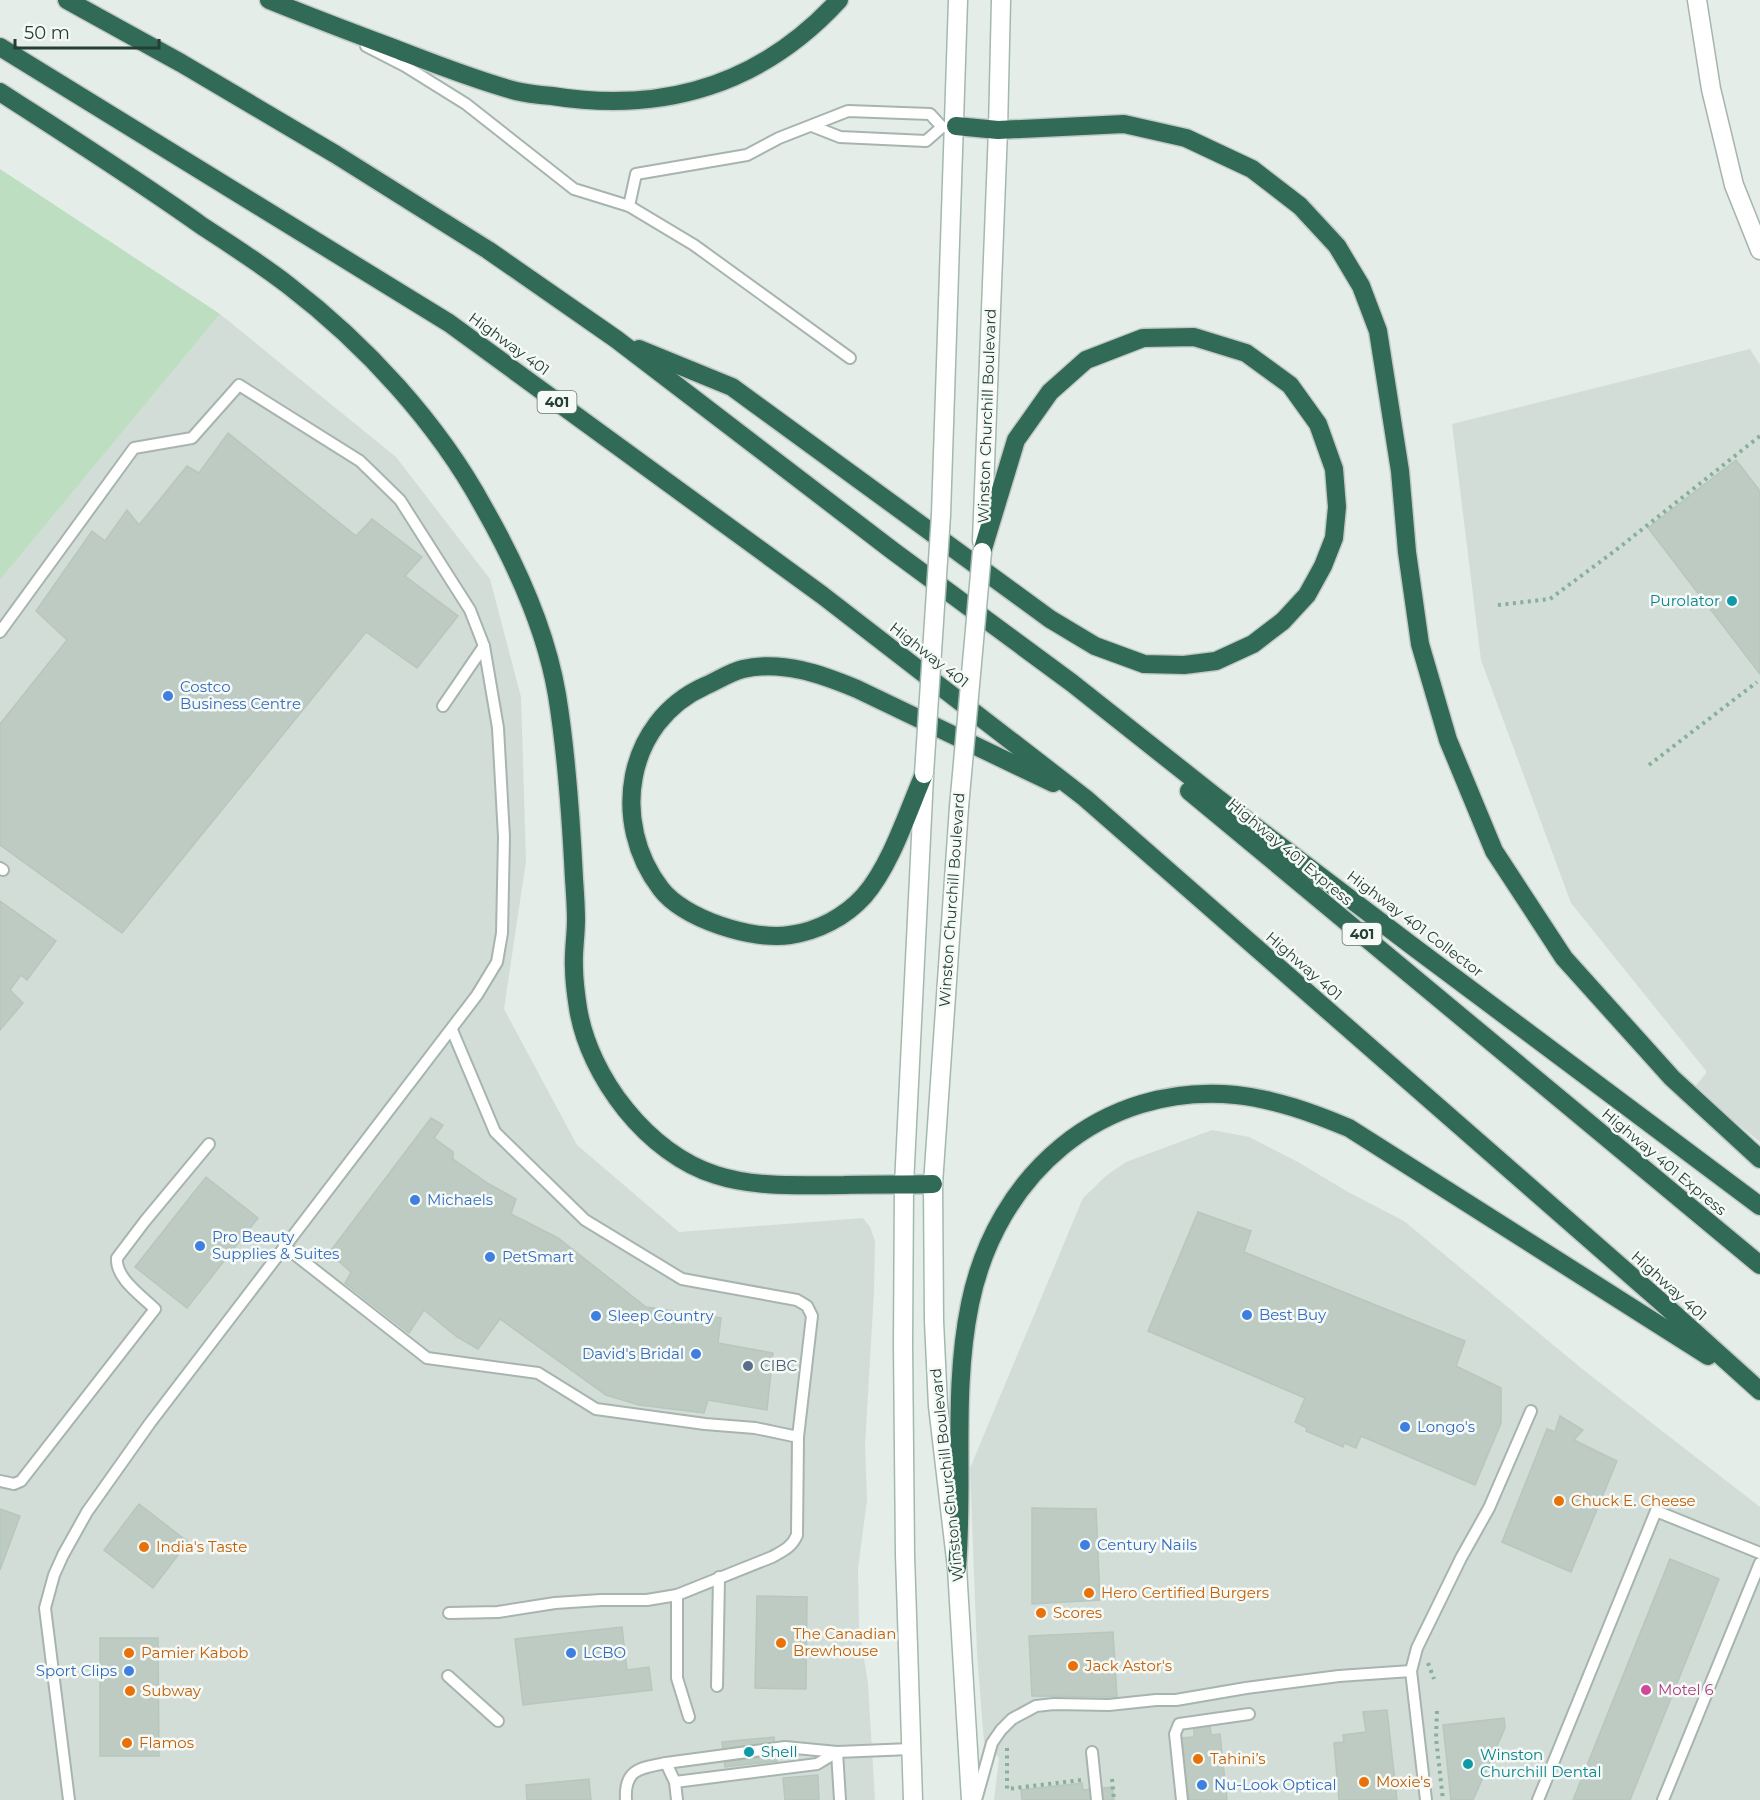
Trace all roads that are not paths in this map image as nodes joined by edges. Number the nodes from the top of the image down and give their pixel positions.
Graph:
1 (67, 0) edge
2 (269, 0) edge
3 (839, 0) edge
4 (958, 0) edge
5 (1001, 0) edge
6 (1697, 0) edge
7 (304, 14) junction
8 (0, 47) edge
9 (0, 92) edge
10 (812, 126) junction
11 (949, 127) junction
12 (998, 130) junction
13 (629, 206) junction
14 (1760, 250) edge
15 (616, 339) junction
16 (850, 358) dead end
17 (982, 552) junction
18 (963, 604) junction
19 (0, 632) edge
20 (484, 646) junction
21 (443, 706) dead end
22 (924, 774) junction
23 (1085, 798) junction
24 (452, 1030) junction
25 (209, 1144) dead end
26 (1760, 1159) edge
27 (933, 1184) junction
28 (904, 1185) junction
29 (1760, 1206) edge
30 (284, 1246) junction
31 (1760, 1265) edge
32 (1754, 1386) edge
33 (1531, 1411) dead end
34 (798, 1437) junction
35 (0, 1481) edge
36 (1760, 1553) edge
37 (1760, 1563) edge
38 (957, 1568) junction
39 (719, 1577) junction
40 (677, 1595) junction
41 (449, 1613) dead end
42 (1411, 1671) junction
43 (448, 1676) dead end
44 (717, 1686) dead end
45 (1249, 1714) dead end
46 (689, 1717) dead end
47 (498, 1721) dead end
48 (910, 1749) junction
49 (837, 1752) junction
50 (1092, 1752) dead end
51 (666, 1763) junction
52 (675, 1782) junction
53 (69, 1800) edge
54 (626, 1800) edge
55 (677, 1800) edge
56 (840, 1800) edge
57 (913, 1800) edge
58 (971, 1800) edge
59 (976, 1800) edge
60 (1096, 1800) edge
61 (1182, 1800) edge
62 (1426, 1800) edge
63 (1538, 1800) edge
64 (1663, 1800) edge

1 - 15 highway, 401
2 - 7 highway
3 - 7 highway
4 - 11 main road
5 - 12 main road, Winston Churchill Boulevard
6 - 14 main road
7 - 13 lane
8 - 23 highway, Highway 401 / 401
9 - 28 highway
10 - 11 lane
10 - 11 lane
10 - 13 lane
11 - 12 highway
11 - 22 main road, bridge
12 - 17 main road, Winston Churchill Boulevard
12 - 26 highway
13 - 16 lane
15 - 17 highway
15 - 18 highway, 401
17 - 27 main road, Winston Churchill Boulevard, bridge
18 - 29 highway, Highway 401 Collector / 401
18 - 31 highway, Highway 401 Express / 401
19 - 20 lane
20 - 21 lane
20 - 24 lane
22 - 23 highway
22 - 28 main road
23 - 32 highway, Highway 401 / 401
24 - 30 lane
24 - 34 lane
25 - 35 lane
27 - 28 highway
27 - 38 main road, Winston Churchill Boulevard
28 - 48 main road
30 - 34 lane
30 - 53 lane
32 - 38 highway
33 - 42 lane
34 - 39 lane
36 - 63 lane
37 - 64 lane
38 - 58 main road, Winston Churchill Boulevard
39 - 40 lane
39 - 44 lane
40 - 41 lane
40 - 46 lane
42 - 59 lane
42 - 62 lane
43 - 47 lane
45 - 61 lane
48 - 49 lane
48 - 57 main road
49 - 51 lane
49 - 52 lane
49 - 56 lane
50 - 60 lane
51 - 52 lane
51 - 54 lane
52 - 55 lane

